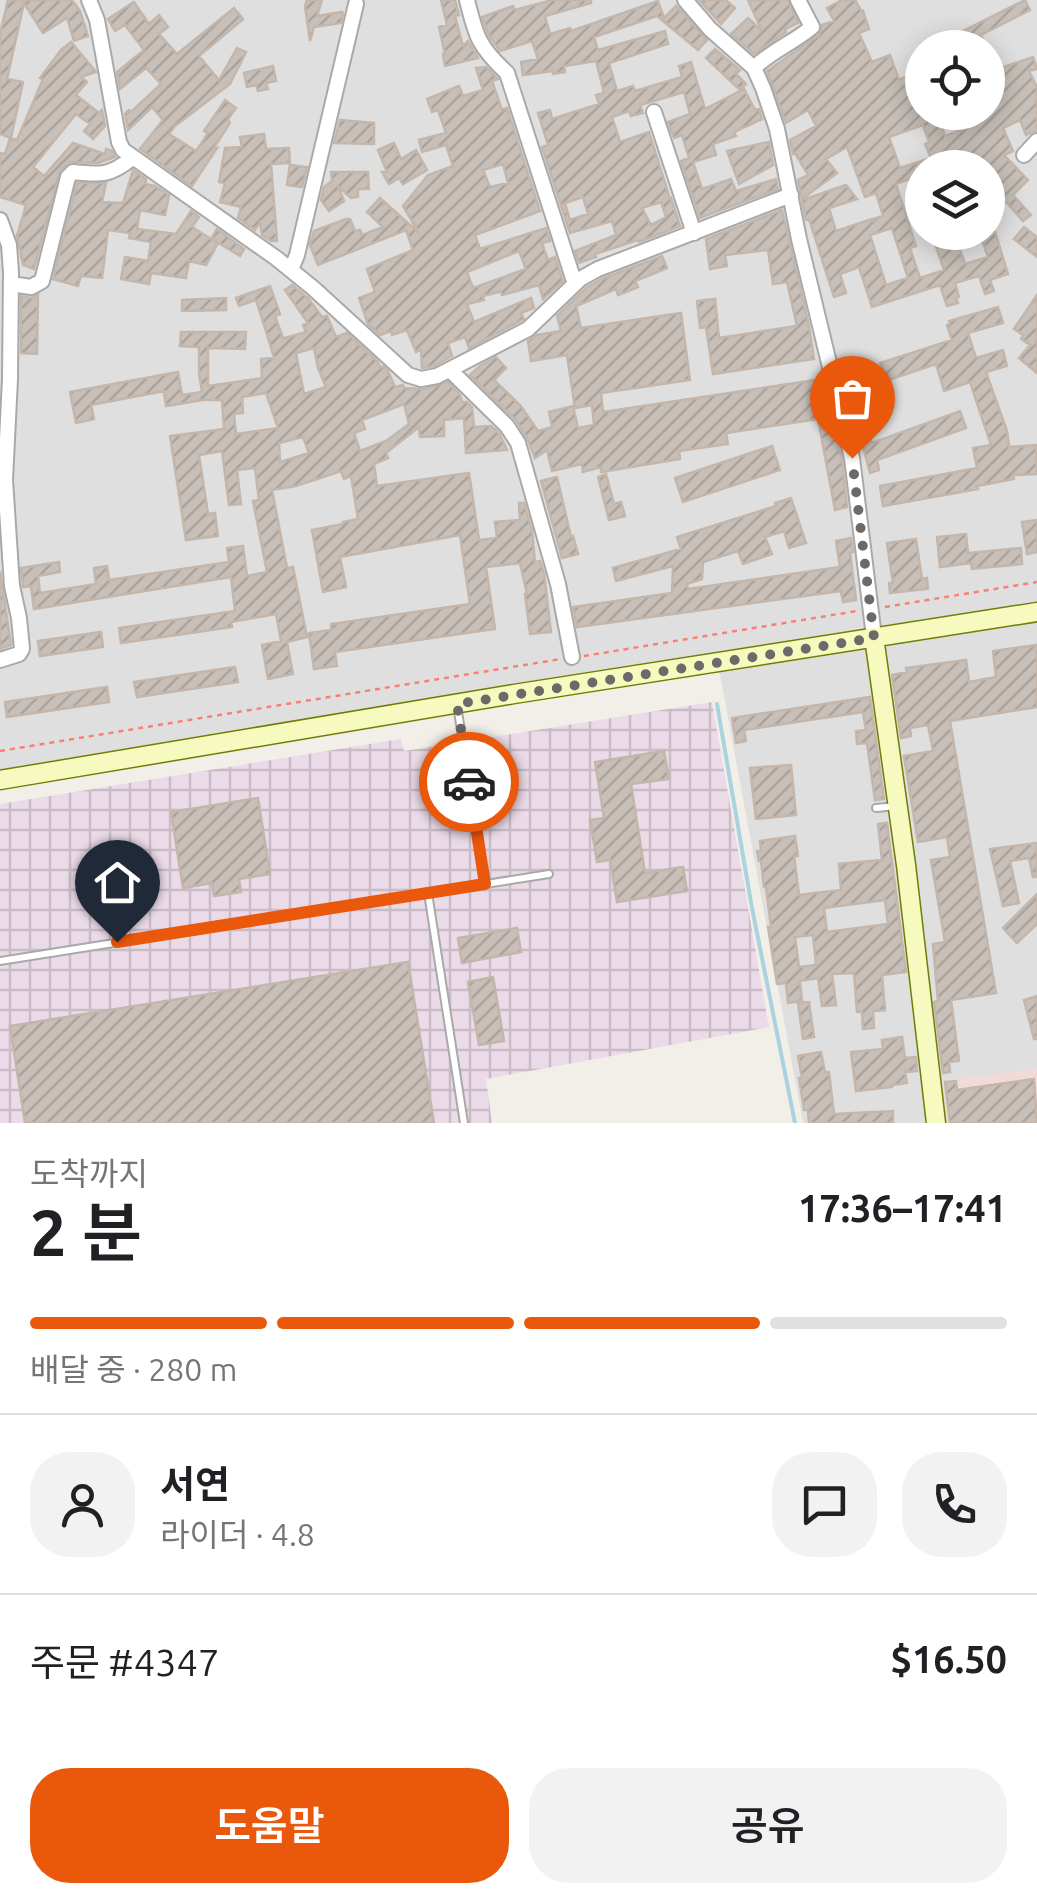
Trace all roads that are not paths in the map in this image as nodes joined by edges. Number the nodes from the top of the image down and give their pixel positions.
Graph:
1 (89, 0) edge
2 (467, 0) edge
3 (686, 0) edge
4 (798, 0) edge
5 (356, 4) dead end
6 (754, 68) junction
7 (654, 112) dead end
8 (1037, 141) edge
9 (1024, 155) dead end
10 (132, 158) junction
11 (792, 195) junction
12 (0, 220) edge
13 (694, 233) junction
14 (291, 270) junction
15 (580, 279) junction
16 (11, 284) junction
17 (450, 370) junction
18 (1037, 612) edge
19 (874, 638) junction
20 (572, 658) road end
21 (0, 660) edge
22 (457, 704) junction
23 (1, 777) edge
24 (898, 806) junction
25 (876, 808) dead end
26 (548, 874) dead end
27 (485, 884) junction
28 (428, 893) junction
29 (0, 961) edge
30 (464, 1123) edge
31 (936, 1123) edge

1 - 10 street
2 - 15 street
3 - 6 street
4 - 6 street
5 - 14 street
6 - 11 street
7 - 13 street
8 - 9 street
10 - 14 street
10 - 16 street
11 - 13 street
11 - 19 street
12 - 16 street
13 - 15 street
14 - 17 street
15 - 17 street
16 - 21 street
17 - 20 street
18 - 19 main road
19 - 22 main road
19 - 24 main road
22 - 23 main road
22 - 27 lane
24 - 25 lane
24 - 31 main road
26 - 27 lane
27 - 28 lane
28 - 29 lane
28 - 30 lane

